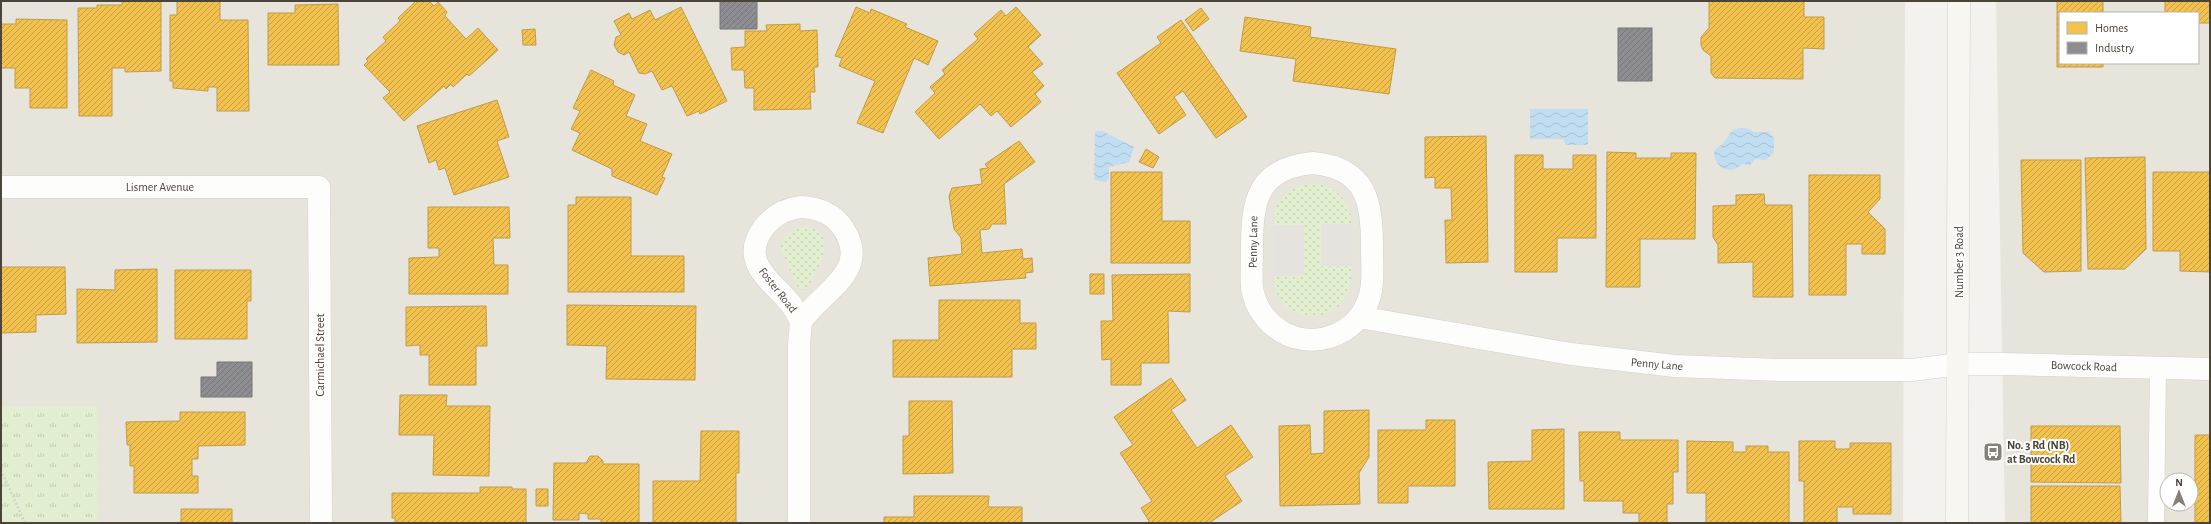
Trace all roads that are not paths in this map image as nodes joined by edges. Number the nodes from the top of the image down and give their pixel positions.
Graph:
1 (1959, 1) edge
2 (319, 186) joint
3 (1, 187) edge
4 (1359, 318) junction
5 (801, 322) junction
6 (1959, 364) junction
7 (2158, 368) junction
8 (2210, 369) edge
9 (321, 523) edge
10 (799, 523) edge
11 (1957, 523) edge
12 (2156, 523) edge

1 - 6 main road, Number 3 Road
2 - 3 street, Lismer Avenue
2 - 9 street, Carmichael Street
4 - 4 street, Penny Lane
4 - 6 street, Penny Lane
5 - 5 street, Foster Road
5 - 10 street, Foster Road
6 - 7 street, Bowcock Road
6 - 11 main road, Number 3 Road
7 - 8 street, Bowcock Road
7 - 12 lane

